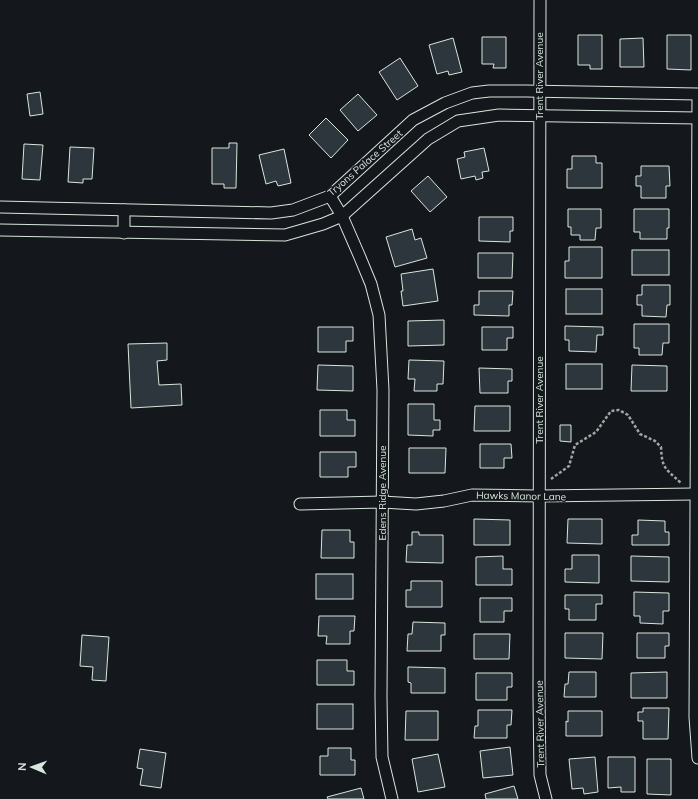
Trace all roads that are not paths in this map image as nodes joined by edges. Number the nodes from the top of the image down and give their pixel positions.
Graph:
1 (540, 0) edge
2 (539, 91) junction
3 (698, 95) edge
4 (539, 115) junction
5 (698, 118) edge
6 (330, 196) junction
7 (0, 208) edge
8 (124, 210) junction
9 (342, 216) junction
10 (0, 230) edge
11 (124, 233) junction
12 (695, 494) junction
13 (538, 496) junction
14 (382, 502) junction
15 (300, 504) dead end
16 (698, 758) edge
17 (392, 799) edge
18 (546, 799) edge

1 - 2 street, Trent River Avenue
2 - 3 street, Tryons Palace Street
2 - 4 street, Trent River Avenue
2 - 6 street, Tryons Palace Street
3 - 5 street
4 - 5 street
4 - 9 street
4 - 13 street, Trent River Avenue
5 - 12 street
6 - 8 street, Tryons Palace Street
6 - 9 street, Edens Ridge Avenue
7 - 8 street, Tryons Palace Street
8 - 11 street
9 - 11 street
9 - 14 street, Edens Ridge Avenue
10 - 11 street
12 - 13 street, Hawks Manor Lane
12 - 16 street
13 - 14 street, Hawks Manor Lane
13 - 18 street, Trent River Avenue
14 - 15 street, Hawks Manor Lane
14 - 17 street, Edens Ridge Avenue

